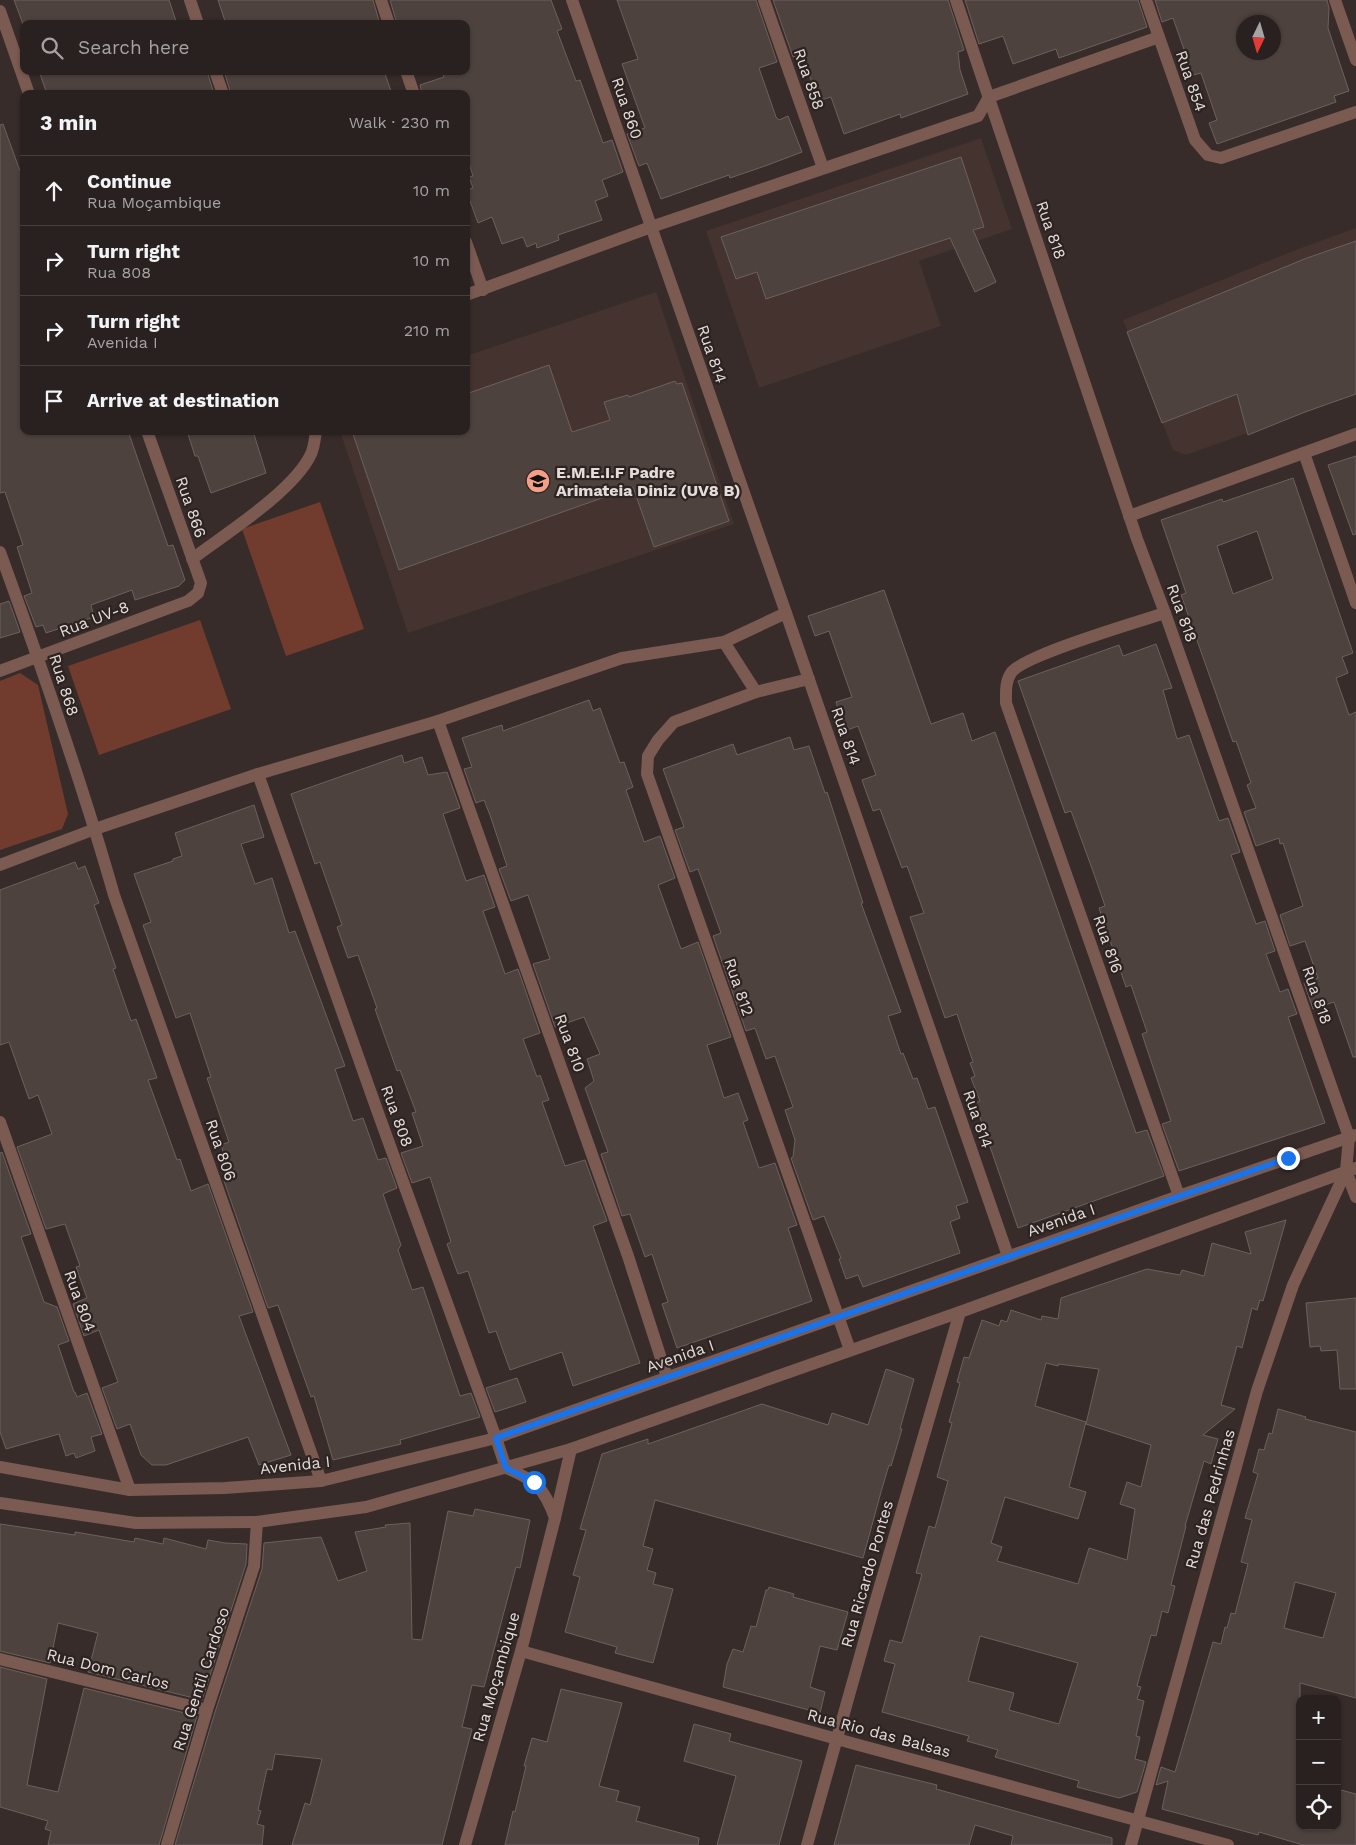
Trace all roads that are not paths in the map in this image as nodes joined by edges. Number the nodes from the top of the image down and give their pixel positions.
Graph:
1 (190, 0) edge
2 (381, 0) edge
3 (572, 0) edge
4 (764, 0) edge
5 (956, 0) edge
6 (1146, 0) edge
7 (1335, 0) edge
8 (0, 11) edge
9 (197, 20) edge
10 (388, 20) edge
11 (1158, 37) junction
12 (1356, 60) edge
13 (20, 68) edge
14 (22, 75) edge
15 (217, 75) edge
16 (407, 75) edge
17 (28, 90) edge
18 (222, 90) edge
19 (413, 90) edge
20 (989, 97) junction
21 (1356, 112) edge
22 (823, 168) junction
23 (651, 227) junction
24 (470, 253) edge
25 (483, 290) junction
26 (470, 294) edge
27 (1356, 434) edge
28 (148, 435) edge
29 (315, 435) edge
30 (1304, 453) junction
31 (1129, 516) junction
32 (0, 552) edge
33 (192, 559) junction
34 (198, 593) joint
35 (1356, 603) edge
36 (786, 613) junction
37 (1165, 613) junction
38 (724, 642) junction
39 (38, 657) junction
40 (0, 671) edge
41 (809, 679) junction
42 (756, 692) junction
43 (438, 721) junction
44 (258, 774) junction
45 (95, 829) junction
46 (0, 865) edge
47 (0, 1122) edge
48 (1354, 1138) edge
49 (1351, 1170) edge
50 (1179, 1196) junction
51 (1356, 1197) edge
52 (1008, 1256) junction
53 (960, 1312) junction
54 (838, 1317) junction
55 (850, 1350) junction
56 (667, 1377) junction
57 (496, 1438) junction
58 (571, 1449) junction
59 (0, 1467) edge
60 (506, 1468) junction
61 (321, 1481) junction
62 (130, 1490) junction
63 (0, 1503) edge
64 (555, 1518) junction
65 (257, 1522) junction
66 (521, 1650) junction
67 (0, 1659) edge
68 (207, 1710) junction
69 (838, 1739) junction
70 (1138, 1821) junction
71 (167, 1845) edge
72 (465, 1845) edge
73 (807, 1845) edge
74 (1131, 1845) edge
75 (1228, 1845) edge

1 - 9 street
2 - 10 street
3 - 23 street, Rua 860
4 - 22 street, Rua 858
5 - 20 street, Rua 818
6 - 11 street, Rua 854
7 - 12 street
8 - 13 street
11 - 20 street
11 - 21 street, Rua 854
14 - 17 street
15 - 18 street
16 - 19 street
20 - 22 street
20 - 31 street, Rua 818
22 - 23 street
23 - 25 street
23 - 36 street, Rua 814
24 - 25 street
25 - 26 street
27 - 30 street
28 - 33 street, Rua 866
29 - 33 street
30 - 31 street
30 - 35 street
31 - 37 street, Rua 818
32 - 39 street, Rua 868
33 - 34 street, Rua 866
34 - 39 street, Rua UV-8
36 - 38 street
36 - 41 street, Rua 814
37 - 48 street, Rua 818
37 - 50 street, Rua 816
38 - 42 street
38 - 43 street
39 - 40 street, Rua UV-8
39 - 45 street, Rua 868
41 - 42 street, Rua 812
41 - 52 street, Rua 814
42 - 54 street, Rua 812
43 - 44 street
43 - 56 street, Rua 810
44 - 45 street
44 - 57 street, Rua 808
45 - 46 street
45 - 61 street, Rua 806
47 - 62 street, Rua 804
48 - 49 street
48 - 50 street, Avenida I
49 - 51 street
49 - 53 street
49 - 70 street, Rua das Pedrinhas
50 - 52 street, Avenida I
52 - 54 street, Avenida I
53 - 55 street
53 - 69 street, Rua Ricardo Pontes
54 - 55 street, Rua 812
54 - 56 street, Avenida I
55 - 58 street
56 - 57 street, Avenida I
57 - 60 street, Rua 808
57 - 61 street, Avenida I
58 - 60 street
58 - 64 street, Rua Moçambique
59 - 62 street, Avenida I
60 - 64 street
60 - 65 street
61 - 62 street, Avenida I
63 - 65 street
64 - 66 street, Rua Moçambique
65 - 68 street, Rua Gentil Cardoso
66 - 69 street, Rua Rio das Balsas
66 - 72 street, Rua Moçambique
67 - 68 street, Rua Dom Carlos
68 - 71 street, Rua Gentil Cardoso
69 - 70 street, Rua Rio das Balsas
69 - 73 street, Rua Ricardo Pontes
70 - 74 street, Rua das Pedrinhas
70 - 75 street, Rua Rio das Balsas

